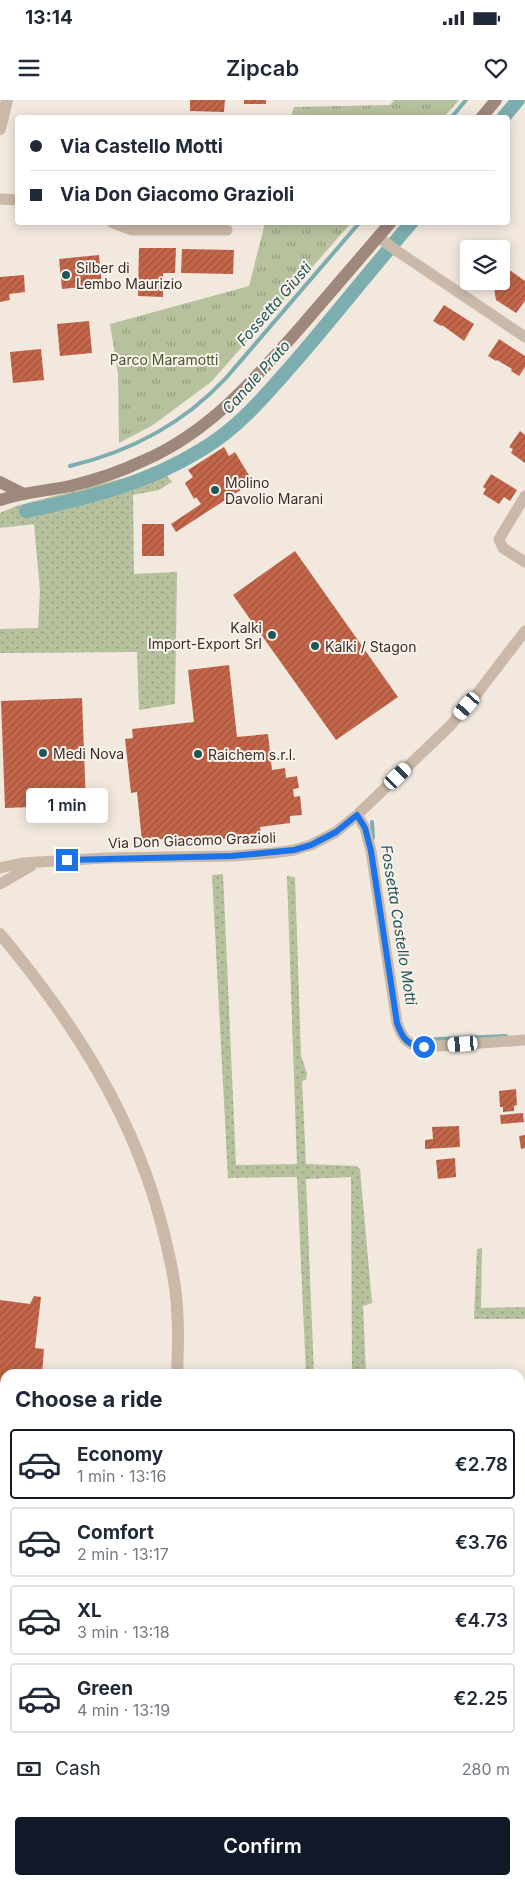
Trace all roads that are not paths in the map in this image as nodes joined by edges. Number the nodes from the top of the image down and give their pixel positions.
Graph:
1 (7, 100) edge
2 (496, 100) edge
3 (484, 115) edge
4 (0, 129) edge
5 (0, 199) edge
6 (15, 200) edge
7 (119, 225) edge
8 (390, 225) edge
9 (227, 230) dead end
10 (383, 240) junction
11 (525, 337) edge
12 (0, 482) edge
13 (22, 493) junction
14 (525, 496) edge
15 (0, 500) edge
16 (525, 562) edge
17 (525, 631) edge
18 (357, 815) junction
19 (38, 863) junction
20 (0, 868) edge
21 (0, 884) edge
22 (0, 933) edge
23 (525, 1040) edge
24 (177, 1369) edge

1 - 4 street
2 - 3 main road
5 - 6 street
7 - 9 street
8 - 10 main road
10 - 11 street
10 - 13 main road
12 - 13 main road
13 - 15 main road
14 - 16 street
17 - 18 street, Via Don Giacomo Grazioli
18 - 19 street, Via Don Giacomo Grazioli
18 - 23 street
19 - 20 street, Via Don Giacomo Grazioli
19 - 21 street, Via Don Giacomo Grazioli
22 - 24 street

